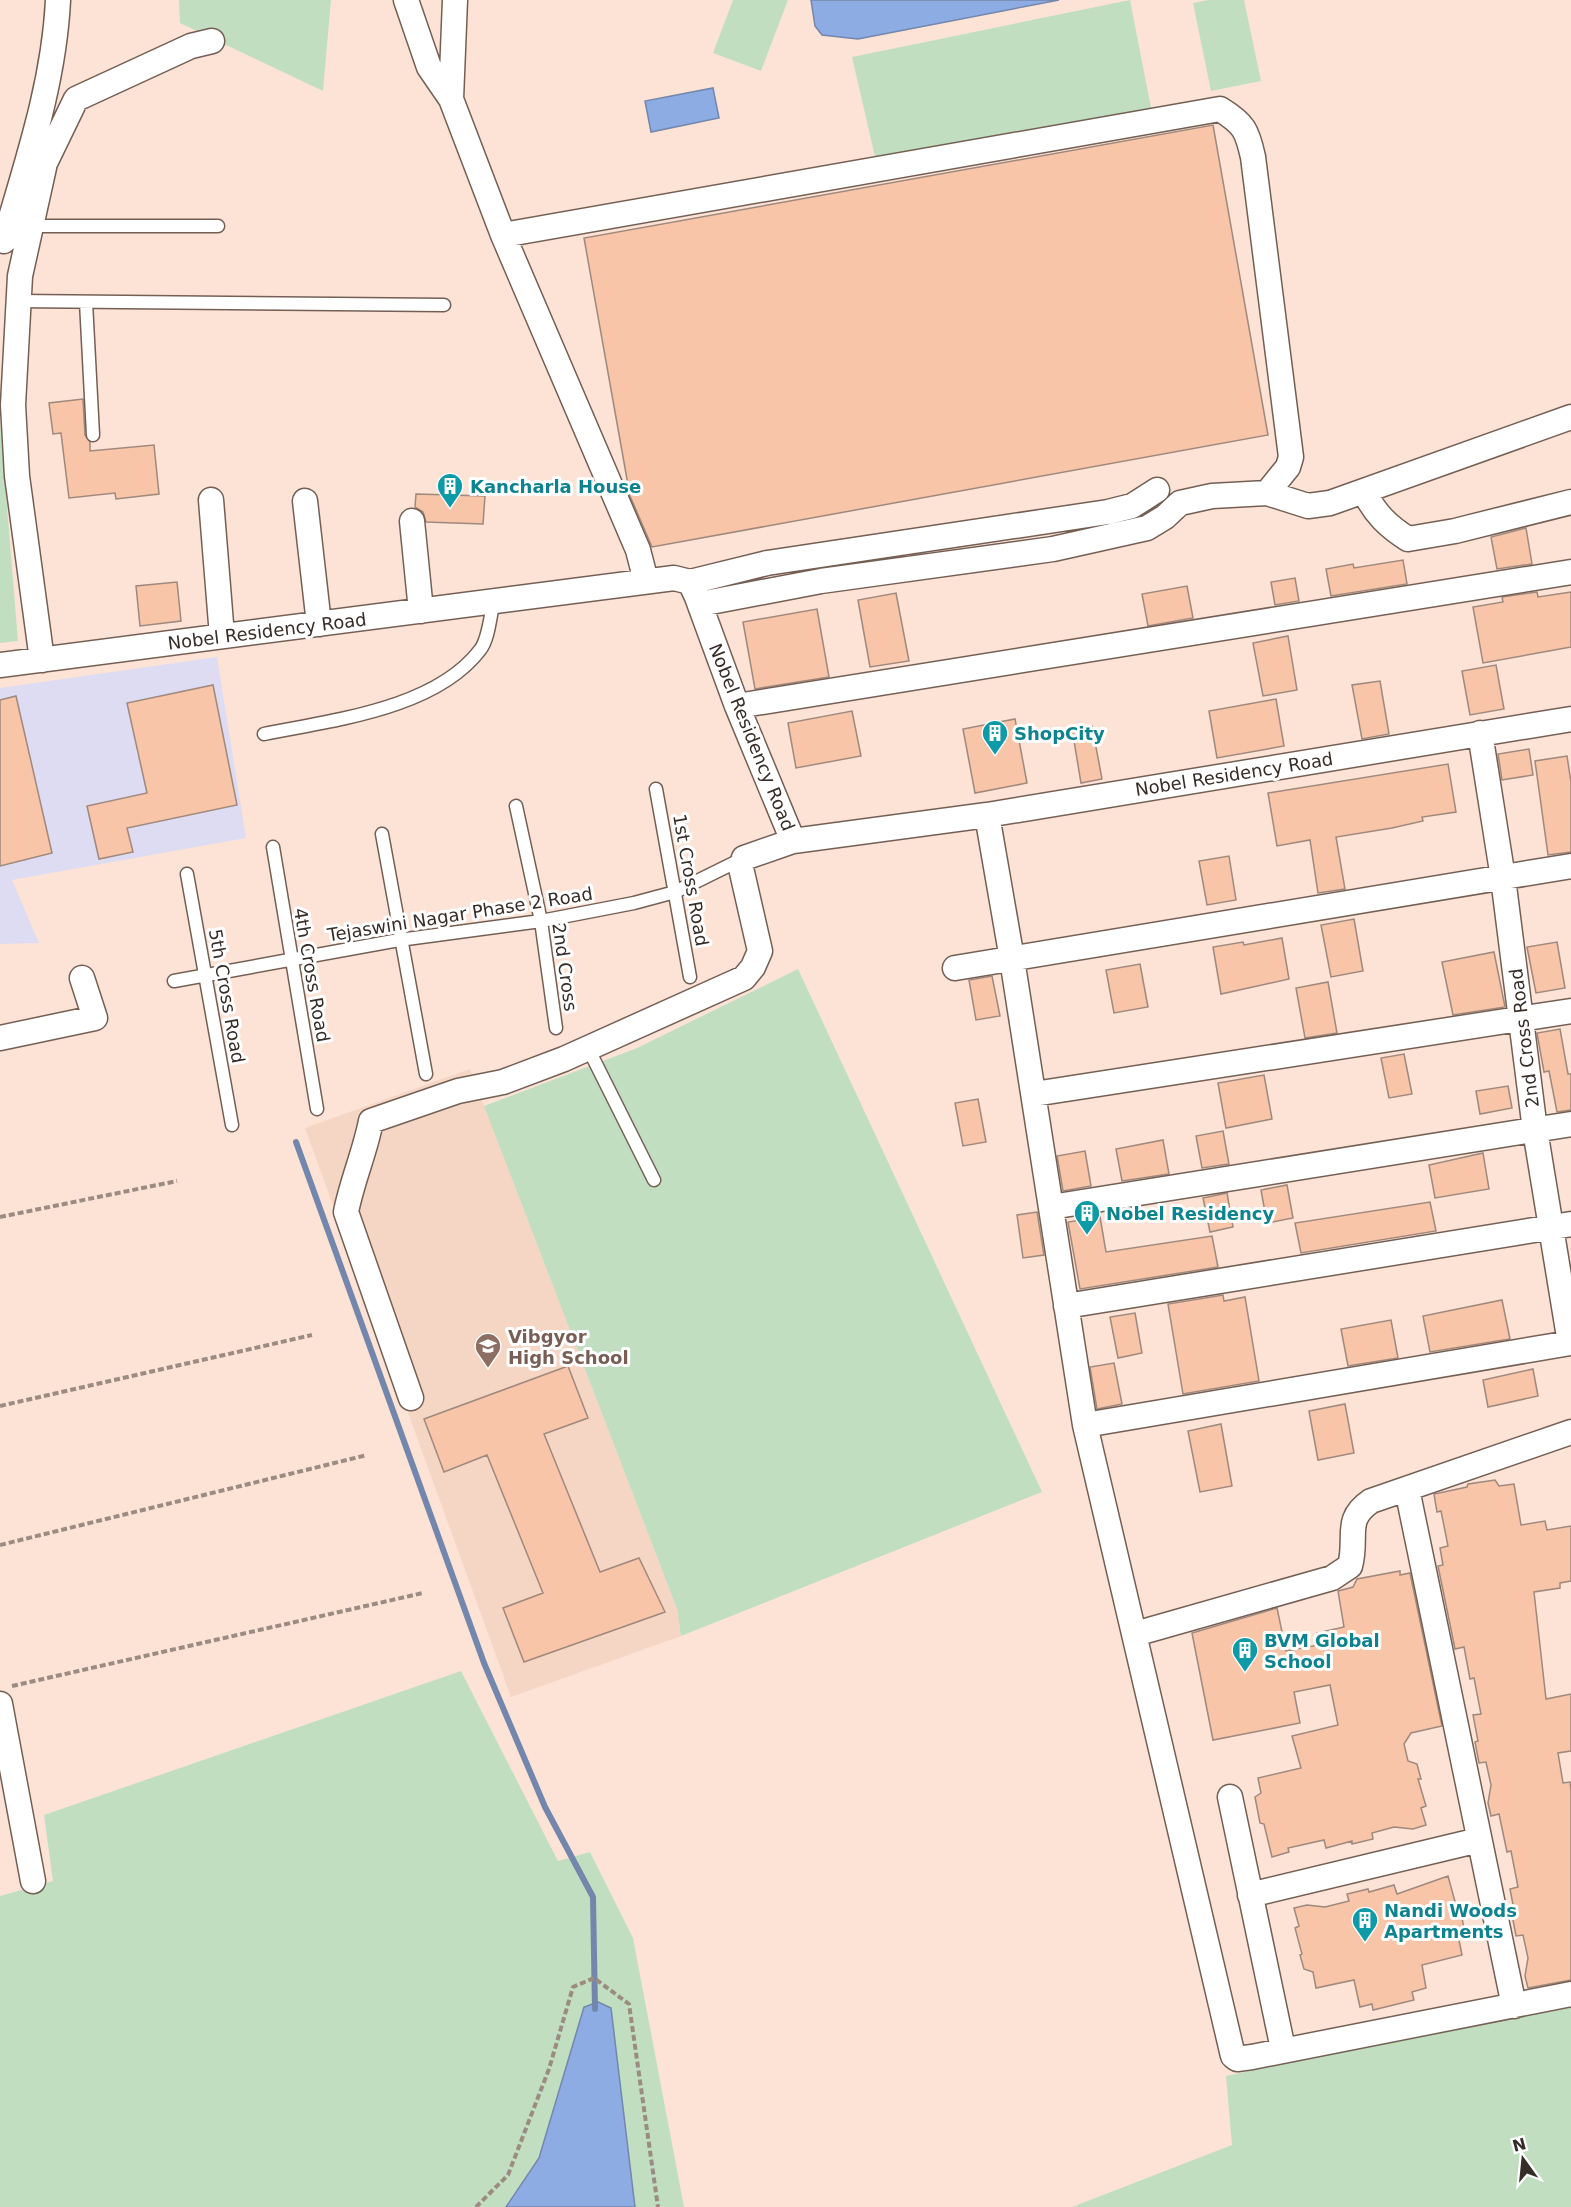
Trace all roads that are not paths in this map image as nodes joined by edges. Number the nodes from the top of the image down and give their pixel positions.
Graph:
1 (58, 0) edge
2 (406, 0) edge
3 (455, 0) edge
4 (212, 41) dead end
5 (451, 99) junction
6 (31, 226) junction
7 (218, 226) dead end
8 (503, 235) junction
9 (4, 241) dead end
10 (10, 276) edge
11 (18, 301) junction
12 (86, 302) junction
13 (444, 304) dead end
14 (1571, 417) edge
15 (93, 435) dead end
16 (1157, 490) dead end
17 (1267, 493) junction
18 (1365, 493) junction
19 (211, 500) dead end
20 (304, 501) dead end
21 (1571, 502) edge
22 (412, 521) dead end
23 (1571, 572) edge
24 (640, 582) junction
25 (690, 582) junction
26 (494, 601) junction
27 (700, 604) junction
28 (421, 611) junction
29 (318, 624) junction
30 (222, 636) junction
31 (42, 660) junction
32 (0, 665) edge
33 (737, 706) junction
34 (1571, 719) edge
35 (1480, 733) junction
36 (264, 734) dead end
37 (656, 789) dead end
38 (516, 806) dead end
39 (987, 814) junction
40 (382, 834) dead end
41 (794, 841) junction
42 (273, 847) dead end
43 (744, 858) junction
44 (1571, 866) edge
45 (187, 874) dead end
46 (1503, 878) junction
47 (675, 891) junction
48 (541, 921) junction
49 (399, 940) junction
50 (1012, 959) junction
51 (291, 960) junction
52 (955, 968) dead end
53 (206, 975) junction
54 (690, 977) dead end
55 (82, 978) dead end
56 (174, 981) dead end
57 (1571, 1011) edge
58 (1522, 1018) junction
59 (556, 1028) dead end
60 (0, 1038) edge
61 (588, 1048) junction
62 (426, 1074) dead end
63 (1034, 1094) junction
64 (317, 1109) dead end
65 (1571, 1124) edge
66 (232, 1125) dead end
67 (1535, 1130) junction
68 (654, 1180) dead end
69 (1051, 1208) junction
70 (1561, 1226) edge
71 (1066, 1306) junction
72 (1570, 1343) edge
73 (411, 1398) dead end
74 (1085, 1425) junction
75 (1571, 1432) edge
76 (1407, 1489) junction
77 (1135, 1634) junction
78 (0, 1704) edge
79 (1230, 1797) dead end
80 (1479, 1840) junction
81 (33, 1881) dead end
82 (1250, 1895) junction
83 (1571, 1994) edge
84 (1514, 2006) junction
85 (1284, 2049) junction

1 - 9 street
2 - 5 street
3 - 5 street
4 - 6 street
5 - 8 street
6 - 7 lane
6 - 10 street
8 - 17 street
8 - 24 street
10 - 11 street
11 - 12 lane
11 - 31 street
12 - 13 lane
12 - 15 lane
14 - 18 street
16 - 25 street
17 - 18 street
17 - 27 street
18 - 21 street
19 - 30 street
20 - 29 street
22 - 28 street
23 - 33 street
24 - 25 street, Nobel Residency Road
24 - 26 street, Nobel Residency Road
25 - 27 street, Nobel Residency Road
26 - 28 street, Nobel Residency Road
26 - 36 lane
27 - 33 street, Nobel Residency Road
28 - 29 street, Nobel Residency Road
29 - 30 street, Nobel Residency Road
30 - 31 street, Nobel Residency Road
31 - 32 street, Nobel Residency Road
33 - 41 street, Nobel Residency Road
34 - 35 street, Nobel Residency Road
35 - 39 street, Nobel Residency Road
35 - 46 street, 2nd Cross Road
37 - 47 lane, 1st Cross Road
38 - 48 lane, 2nd Cross
39 - 41 street, Nobel Residency Road
39 - 50 street
40 - 49 lane
41 - 43 street
42 - 51 lane, 4th Cross Road
43 - 47 lane, Tejaswini Nagar Phase 2 Road
43 - 61 street
44 - 46 street
45 - 53 lane, 5th Cross Road
46 - 50 street
46 - 58 street, 2nd Cross Road
47 - 48 lane, Tejaswini Nagar Phase 2 Road
47 - 54 lane, 1st Cross Road
48 - 49 lane, Tejaswini Nagar Phase 2 Road
48 - 59 lane, 2nd Cross
49 - 51 lane, Tejaswini Nagar Phase 2 Road
49 - 62 lane
50 - 52 street
50 - 63 street
51 - 53 lane, Tejaswini Nagar Phase 2 Road
51 - 64 lane, 4th Cross Road
53 - 56 lane, Tejaswini Nagar Phase 2 Road
53 - 66 lane, 5th Cross Road
55 - 60 street
57 - 58 street
58 - 63 street
58 - 67 street, 2nd Cross Road
61 - 68 lane
61 - 73 street
63 - 69 street
65 - 67 street
67 - 69 street
67 - 70 street, 2nd Cross Road
69 - 71 street
70 - 71 street
70 - 72 street, 2nd Cross Road
71 - 74 street
72 - 74 street
74 - 77 street
75 - 76 street
76 - 77 street
76 - 80 street
77 - 85 street
78 - 81 street
79 - 82 street
80 - 82 street
80 - 84 street
82 - 85 street
83 - 84 street
84 - 85 street

